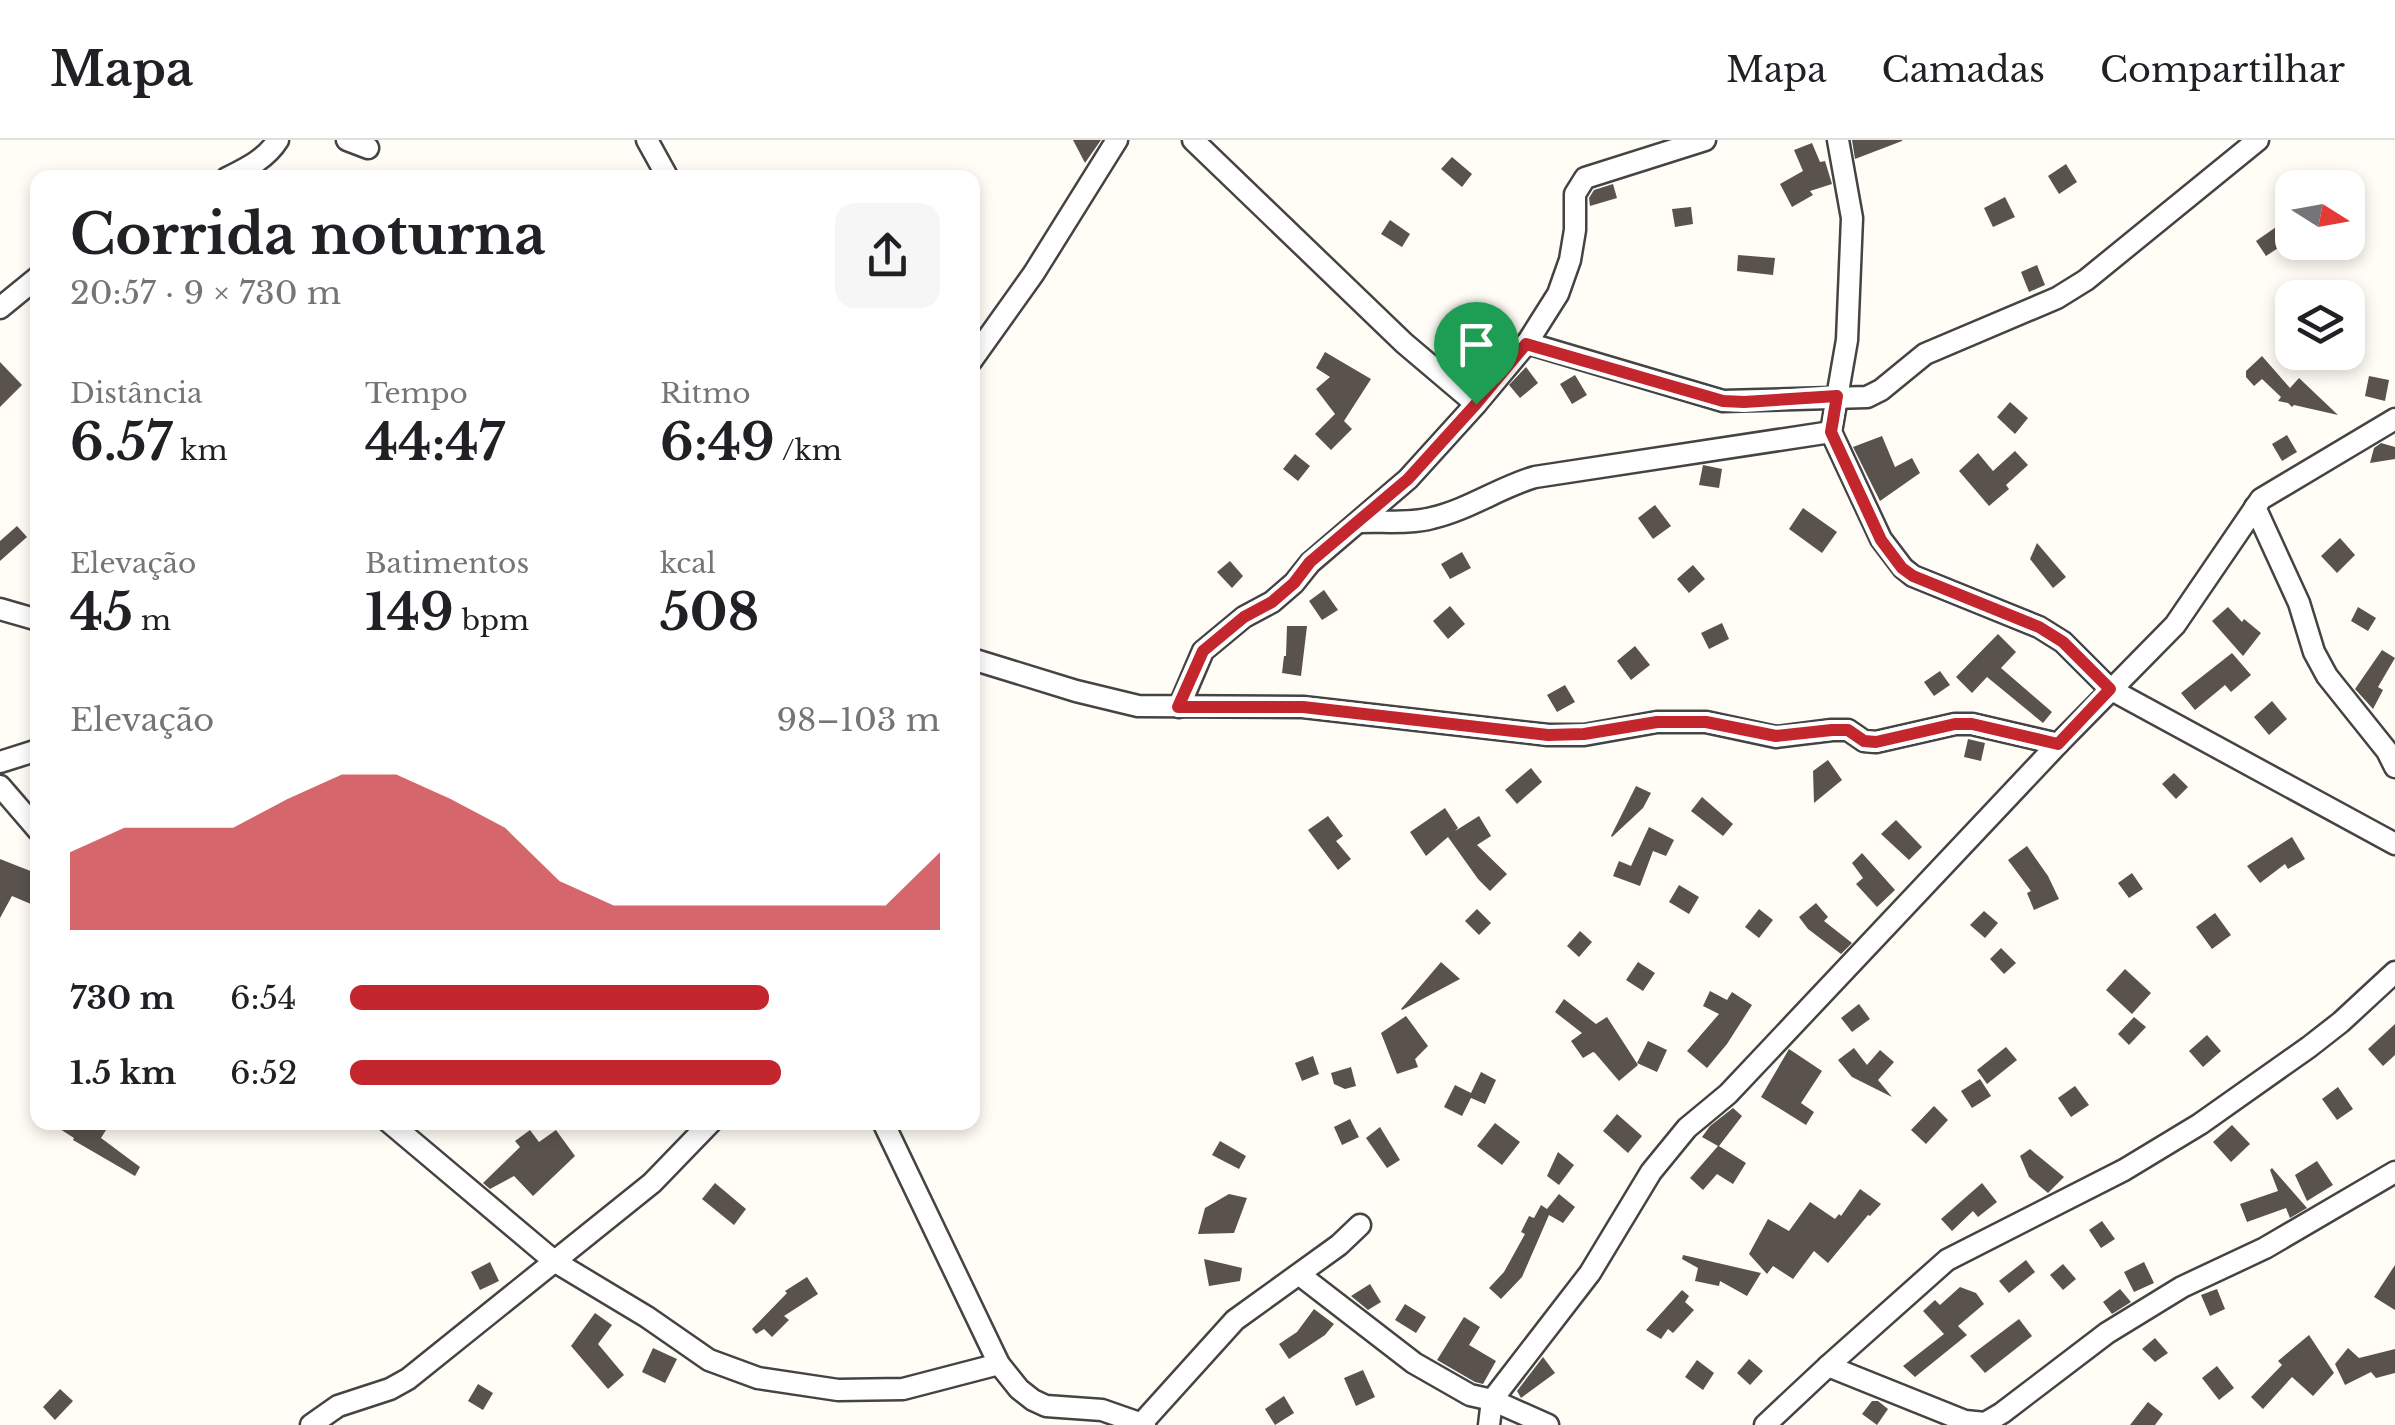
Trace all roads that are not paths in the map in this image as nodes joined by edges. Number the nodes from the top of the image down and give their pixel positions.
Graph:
1 (278, 140) edge
2 (347, 140) edge
3 (648, 140) edge
4 (1117, 140) edge
5 (1194, 140) edge
6 (1705, 140) edge
7 (2258, 140) edge
8 (1840, 141) edge
9 (368, 148) dead end
10 (245, 170) edge
11 (664, 170) edge
12 (30, 284) edge
13 (0, 308) edge
14 (1526, 344) junction
15 (980, 349) edge
16 (1837, 396) junction
17 (1476, 404) junction
18 (2395, 419) edge
19 (1831, 432) junction
20 (2254, 507) junction
21 (1360, 522) junction
22 (0, 610) edge
23 (30, 617) edge
24 (980, 661) edge
25 (2110, 689) junction
26 (1178, 707) junction
27 (2058, 744) junction
28 (30, 753) edge
29 (0, 762) edge
30 (2395, 767) edge
31 (0, 786) edge
32 (30, 821) edge
33 (2395, 844) edge
34 (2395, 972) edge
35 (398, 1130) edge
36 (702, 1130) edge
37 (888, 1130) edge
38 (2395, 1172) edge
39 (1360, 1225) dead end
40 (554, 1261) junction
41 (1300, 1275) junction
42 (1000, 1364) junction
43 (1828, 1366) junction
44 (1492, 1400) junction
45 (1144, 1424) edge
46 (311, 1425) edge
47 (1490, 1425) edge
48 (1548, 1425) edge
49 (1766, 1425) edge

1 - 10 street
2 - 9 street
3 - 11 street
4 - 15 street
5 - 17 street
6 - 14 street
7 - 16 street
8 - 16 street
12 - 13 street
14 - 16 street
14 - 17 street
16 - 19 street
17 - 21 street
18 - 20 street
19 - 21 street
19 - 25 street
20 - 25 street
20 - 30 street
21 - 26 street
22 - 23 street
24 - 26 street
25 - 27 street
25 - 33 street
26 - 27 street
27 - 44 street
28 - 29 street
31 - 32 street
34 - 43 street
35 - 40 street
36 - 40 street
37 - 42 street
38 - 43 street
39 - 41 street
40 - 42 street
40 - 46 street
41 - 44 street
41 - 45 street
42 - 45 street
43 - 49 street
44 - 47 street
44 - 48 street

